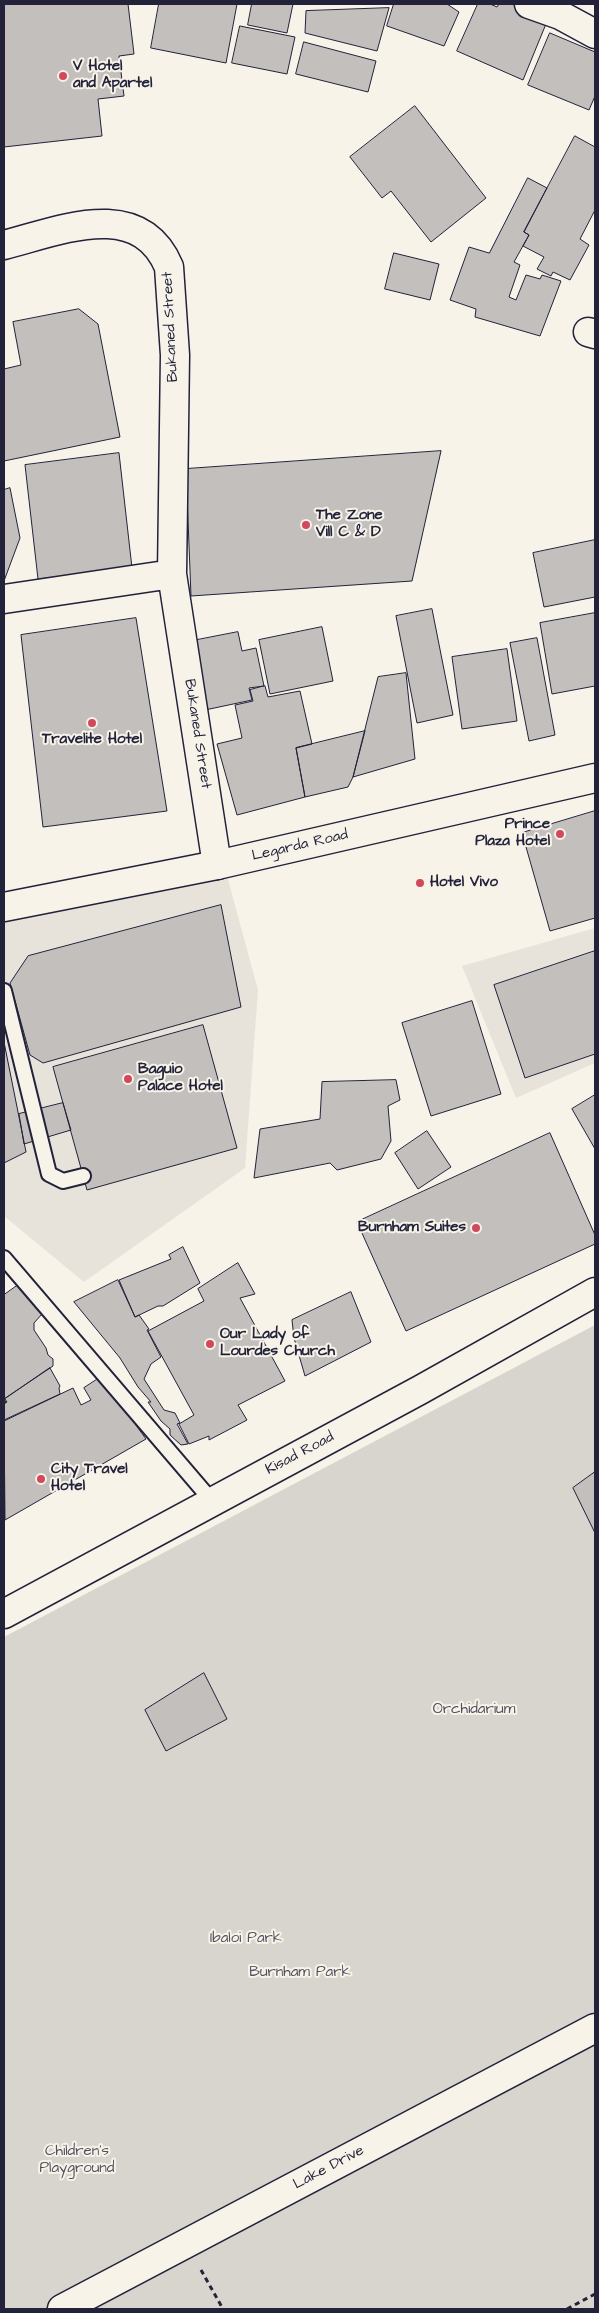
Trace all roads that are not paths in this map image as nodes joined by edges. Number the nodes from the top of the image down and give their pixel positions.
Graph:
1 (529, 4) edge
2 (595, 34) edge
3 (4, 245) edge
4 (172, 574) junction
5 (4, 600) edge
6 (595, 778) edge
7 (217, 865) junction
8 (4, 907) edge
9 (4, 990) edge
10 (83, 1176) dead end
11 (4, 1258) edge
12 (595, 1292) edge
13 (212, 1501) junction
14 (4, 1614) edge
15 (595, 2028) edge
16 (62, 2309) edge

1 - 2 street
3 - 4 street, Bukaned Street
4 - 5 street
4 - 7 street, Bukaned Street
6 - 7 street, Legarda Road
7 - 8 street, Legarda Road
9 - 10 lane
11 - 13 lane
12 - 13 street, Kisad Road
13 - 14 street, Kisad Road
15 - 16 street, Lake Drive

